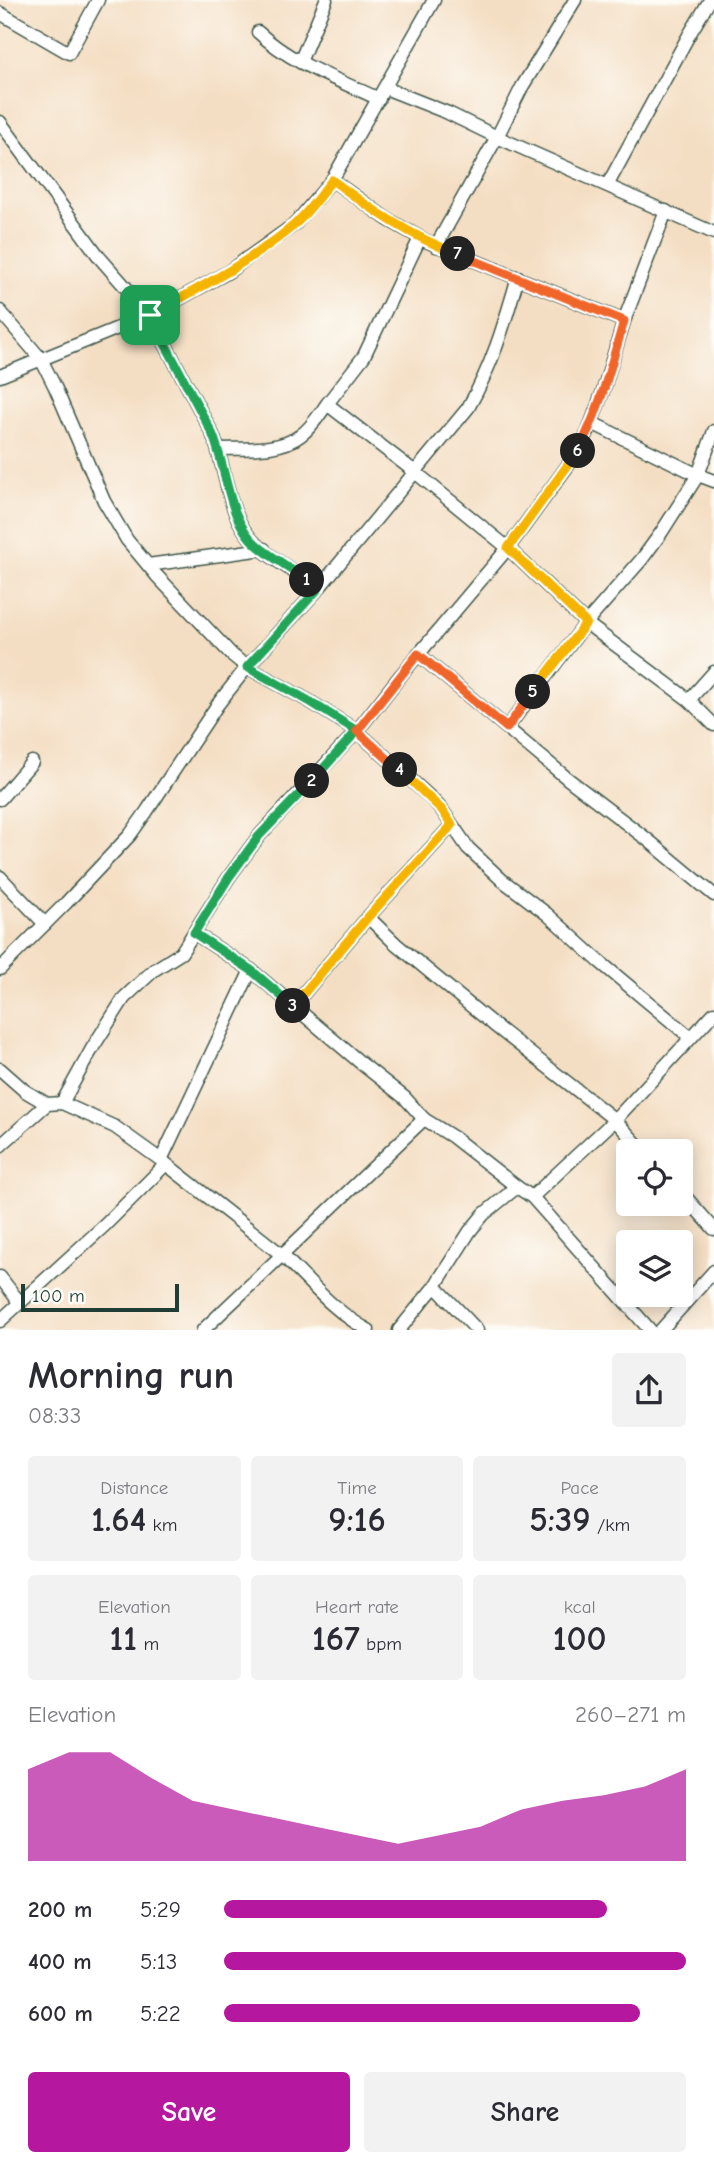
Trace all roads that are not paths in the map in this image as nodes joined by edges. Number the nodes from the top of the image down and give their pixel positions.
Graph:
1 (99, 0) edge
2 (326, 0) edge
3 (434, 0) edge
4 (575, 0) edge
5 (710, 0) edge
6 (0, 13) edge
7 (258, 32) dead end
8 (300, 62) junction
9 (382, 93) junction
10 (0, 122) edge
11 (497, 137) junction
12 (332, 180) junction
13 (608, 184) junction
14 (666, 211) junction
15 (714, 233) edge
16 (420, 238) junction
17 (436, 246) junction
18 (518, 277) junction
19 (0, 311) edge
20 (150, 315) junction
21 (624, 321) junction
22 (41, 359) junction
23 (0, 376) edge
24 (327, 404) junction
25 (592, 423) junction
26 (714, 431) edge
27 (218, 449) junction
28 (415, 472) junction
29 (698, 475) junction
30 (714, 481) edge
31 (508, 548) junction
32 (264, 550) junction
33 (148, 565) junction
34 (319, 588) junction
35 (586, 623) junction
36 (418, 654) junction
37 (247, 667) junction
38 (714, 672) edge
39 (689, 700) junction
40 (714, 725) edge
41 (507, 728) junction
42 (357, 731) junction
43 (32, 762) dead end
44 (0, 799) edge
45 (452, 825) junction
46 (0, 877) edge
47 (714, 895) edge
48 (368, 917) junction
49 (45, 924) junction
50 (194, 933) junction
51 (0, 969) edge
52 (251, 970) junction
53 (293, 1006) junction
54 (714, 1013) edge
55 (690, 1037) junction
56 (0, 1069) edge
57 (62, 1103) junction
58 (47, 1104) junction
59 (424, 1119) junction
60 (615, 1120) junction
61 (632, 1139) edge
62 (0, 1146) edge
63 (164, 1162) junction
64 (517, 1187) junction
65 (532, 1197) junction
66 (693, 1205) edge
67 (714, 1229) edge
68 (282, 1255) junction
69 (714, 1271) edge
70 (0, 1277) edge
71 (435, 1286) junction
72 (20, 1303) junction
73 (0, 1321) edge
74 (203, 1329) edge
75 (368, 1329) edge
76 (399, 1329) edge
77 (477, 1329) edge
78 (650, 1329) edge
79 (661, 1329) edge

1 - 6 street
2 - 8 street
3 - 9 street
4 - 11 street
5 - 13 street
7 - 8 street
8 - 9 street
9 - 11 street
9 - 12 street
10 - 20 street
11 - 13 street
11 - 17 street
12 - 16 street
12 - 20 street
13 - 14 street
14 - 15 street
14 - 21 street
16 - 17 street
16 - 24 street
17 - 18 street
18 - 21 street
18 - 28 street
19 - 22 street
20 - 22 street
20 - 27 street
21 - 25 street
22 - 23 street
22 - 33 street
24 - 27 street
24 - 28 street
25 - 29 street
25 - 31 street
26 - 29 street
27 - 32 street
28 - 31 street
28 - 34 street
29 - 30 street
29 - 35 street
31 - 35 street
31 - 36 street
32 - 33 street
32 - 34 street
33 - 37 street
34 - 37 street
35 - 39 street
35 - 41 street
36 - 41 street
36 - 42 street
37 - 42 street
37 - 49 street
38 - 39 street
39 - 40 street
41 - 47 street
42 - 45 street
42 - 50 street
43 - 44 street
45 - 48 street
45 - 55 street
46 - 49 street
48 - 53 street
48 - 60 street
49 - 51 street
50 - 52 street
50 - 57 street
52 - 53 street
52 - 63 street
53 - 59 street
54 - 55 street
55 - 60 street
56 - 58 street
57 - 58 street
57 - 63 street
58 - 62 street
59 - 64 street
59 - 68 street
60 - 61 street
60 - 65 street
63 - 68 street
63 - 72 street
64 - 65 street
64 - 71 street
65 - 78 street
66 - 67 street
68 - 74 street
68 - 75 street
69 - 79 street
70 - 72 street
71 - 76 street
71 - 77 street
72 - 73 street

